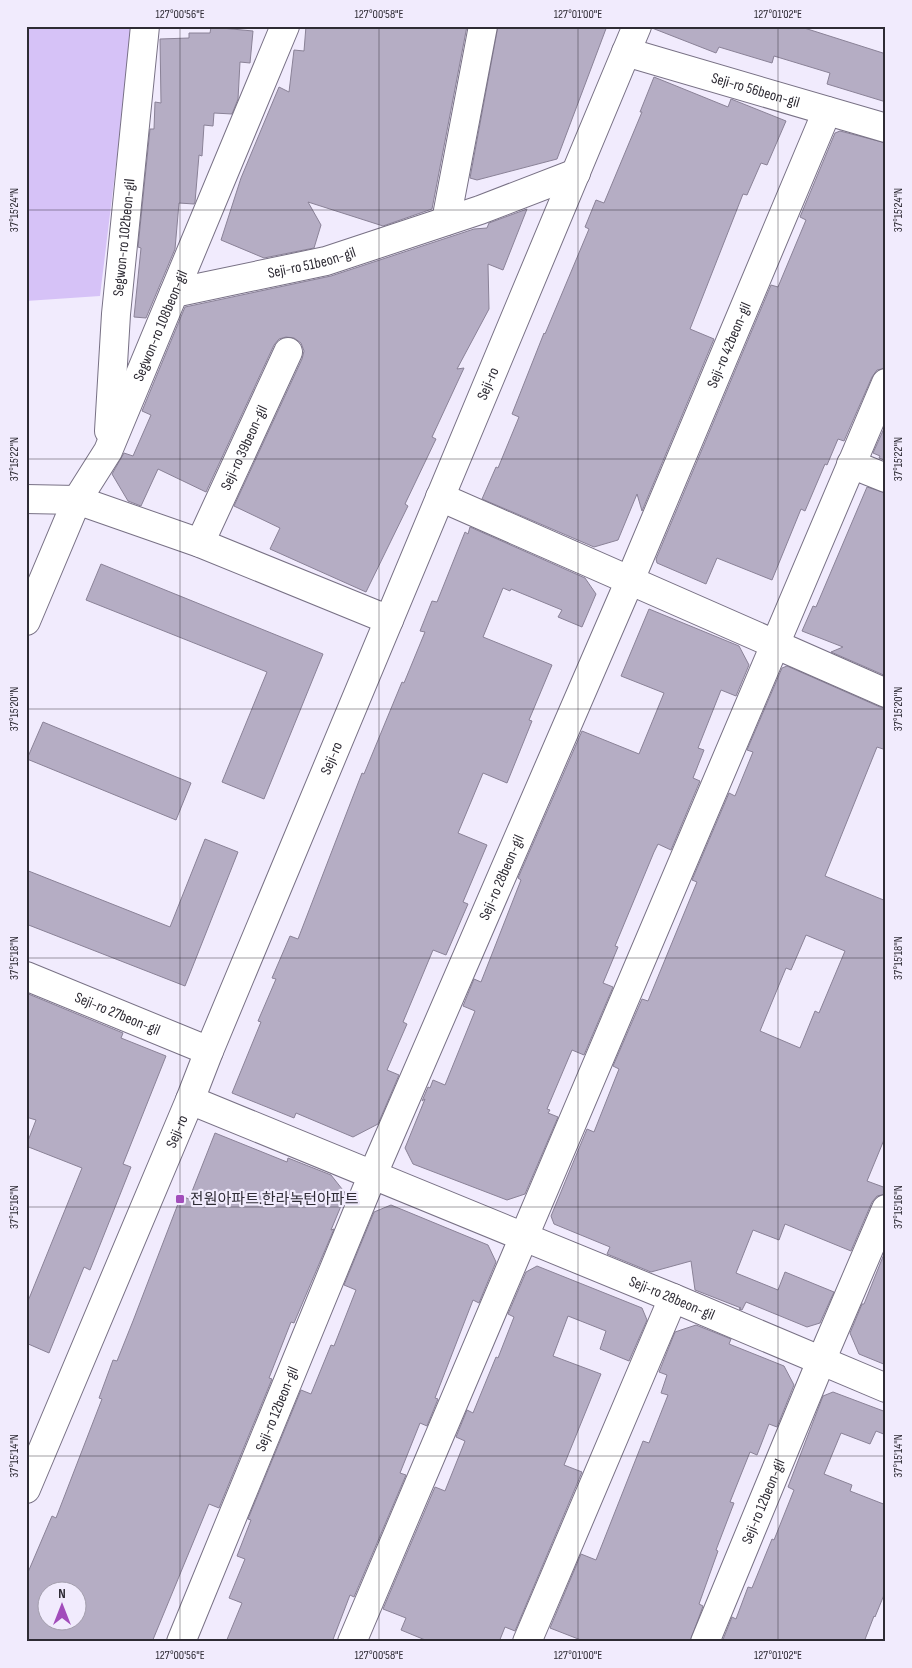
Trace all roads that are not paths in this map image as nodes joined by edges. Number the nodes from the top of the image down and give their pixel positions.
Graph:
1 (145, 26) edge
2 (285, 26) edge
3 (483, 26) edge
4 (637, 26) edge
5 (626, 52) junction
6 (827, 111) junction
7 (886, 128) edge
8 (576, 173) junction
9 (446, 221) junction
10 (174, 293) junction
11 (288, 352) dead end
12 (886, 383) edge
13 (108, 451) junction
14 (851, 464) junction
15 (886, 478) edge
16 (440, 497) junction
17 (26, 499) edge
18 (77, 500) junction
19 (200, 543) junction
20 (630, 580) junction
21 (389, 620) junction
22 (26, 621) edge
23 (775, 644) junction
24 (886, 693) edge
25 (26, 976) edge
26 (209, 1051) junction
27 (190, 1100) junction
28 (373, 1174) junction
29 (886, 1209) edge
30 (524, 1237) junction
31 (674, 1298) junction
32 (821, 1361) junction
33 (886, 1388) edge
34 (26, 1489) edge
35 (181, 1642) edge
36 (352, 1642) edge
37 (527, 1642) edge
38 (706, 1642) edge

1 - 13 street, Segwon-ro 102beon-gil
2 - 10 street, Segwon-ro 108beon-gil
3 - 9 street
4 - 5 street, Seji-ro
5 - 6 street, Seji-ro 56beon-gil
5 - 8 street, Seji-ro
6 - 7 street, Seji-ro 56beon-gil
6 - 20 street, Seji-ro 42beon-gil
8 - 9 street, Seji-ro 51beon-gil
8 - 16 street, Seji-ro
9 - 10 street, Seji-ro 51beon-gil
10 - 13 street, Segwon-ro 108beon-gil
11 - 19 street, Seji-ro 39beon-gil
12 - 14 street
13 - 18 street, Segwon-ro 108beon-gil
14 - 15 street
14 - 23 street
16 - 20 street
16 - 21 street, Seji-ro
17 - 18 street
18 - 19 street
18 - 22 street, Segwon-ro 108beon-gil
19 - 21 street
20 - 23 street
20 - 28 street, Seji-ro 28beon-gil
21 - 26 street, Seji-ro
23 - 24 street
23 - 30 street
25 - 26 street, Seji-ro 27beon-gil
26 - 27 street, Seji-ro
27 - 28 street, Seji-ro 28beon-gil
27 - 34 street, Seji-ro
28 - 30 street, Seji-ro 28beon-gil
28 - 35 street, Seji-ro 12beon-gil
29 - 32 street
30 - 31 street, Seji-ro 28beon-gil
30 - 36 street
31 - 32 street, Seji-ro 28beon-gil
31 - 37 street
32 - 33 street, Seji-ro 28beon-gil
32 - 38 street, Seji-ro 12beon-gil

